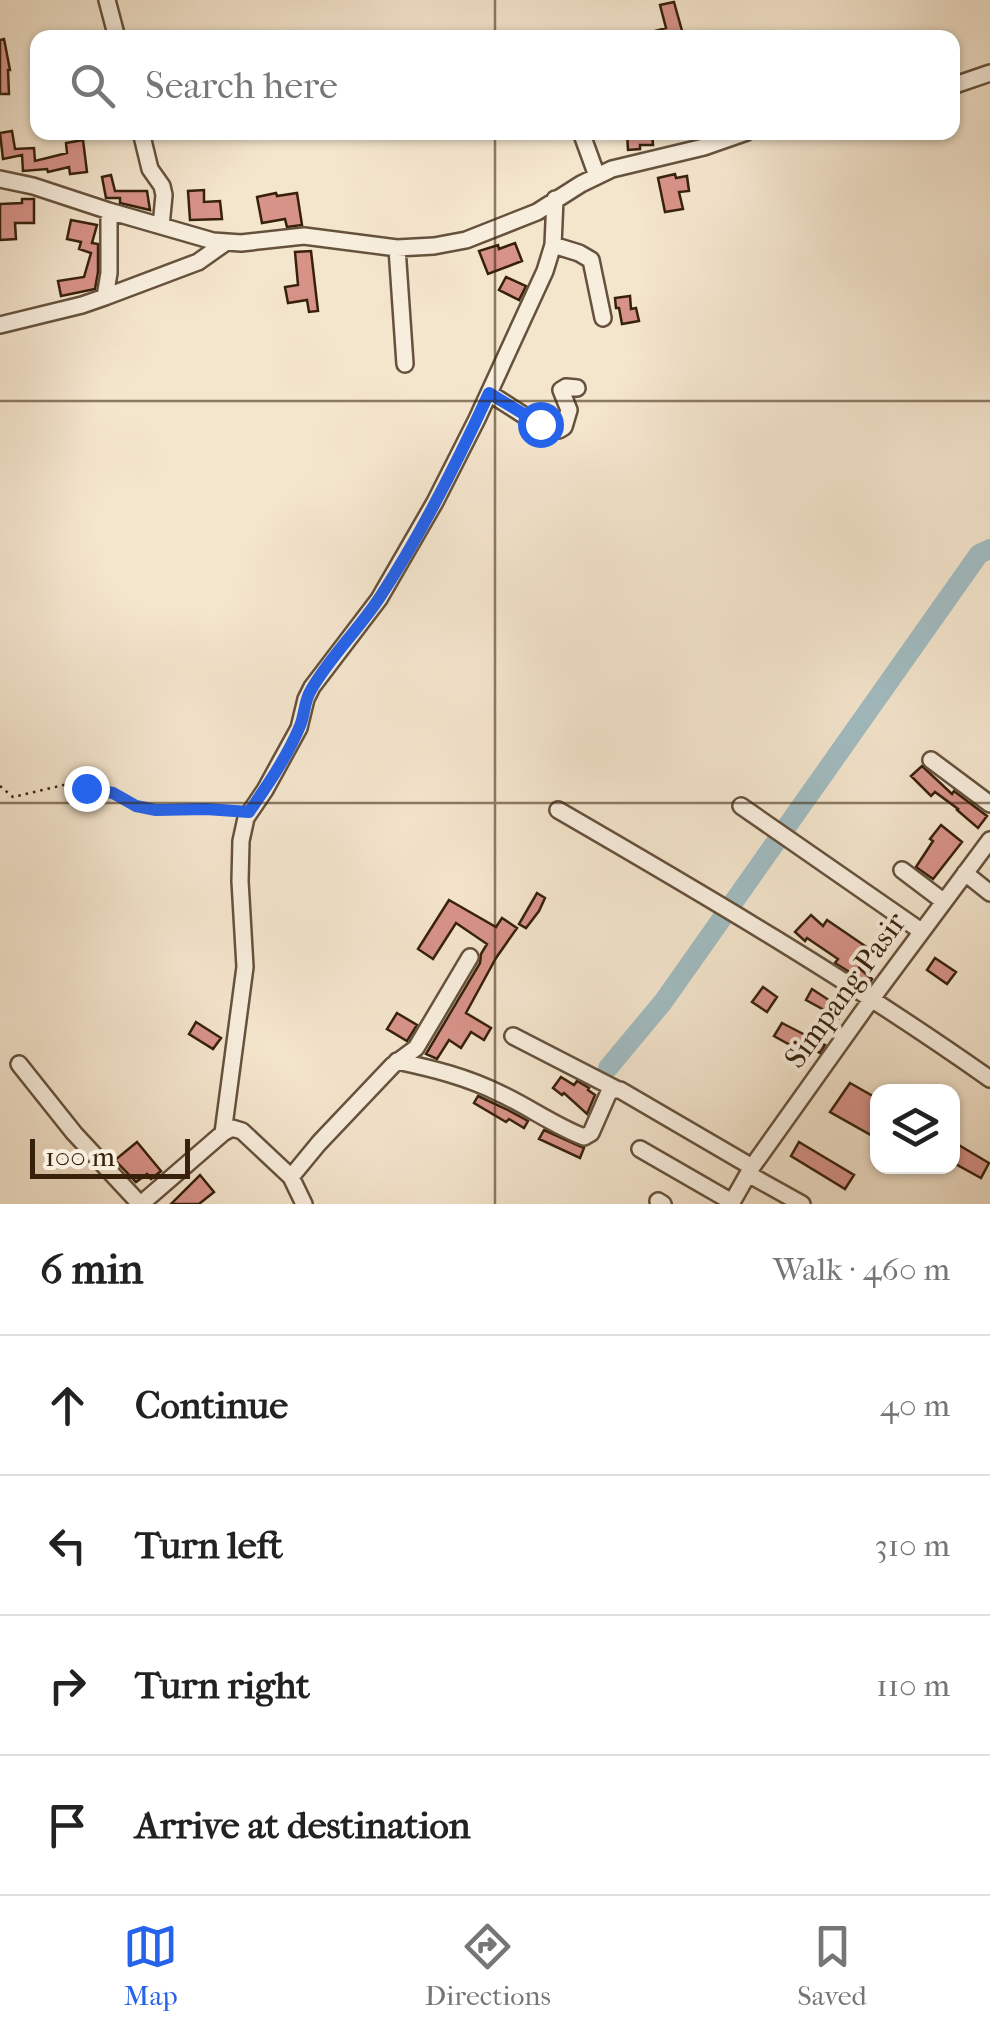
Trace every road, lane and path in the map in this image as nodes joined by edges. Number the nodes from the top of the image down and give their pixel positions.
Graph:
1 (107, 0) edge
2 (115, 30) edge
3 (990, 72) edge
4 (960, 83) edge
5 (143, 140) edge
6 (584, 140) edge
7 (724, 140) edge
8 (597, 176) junction
9 (1, 177) edge
10 (555, 199) junction
11 (110, 211) junction
12 (161, 226) junction
13 (226, 242) junction
14 (553, 245) junction
15 (397, 248) junction
16 (106, 297) junction
17 (603, 318) dead end
18 (0, 325) edge
19 (404, 364) dead end
20 (577, 388) dead end
21 (489, 393) junction
22 (931, 760) dead end
23 (0, 786) edge
24 (990, 804) edge
25 (741, 806) dead end
26 (558, 810) dead end
27 (249, 812) junction
28 (990, 840) edge
29 (902, 870) dead end
30 (965, 873) junction
31 (990, 893) edge
32 (944, 901) junction
33 (921, 930) junction
34 (470, 957) dead end
35 (871, 1000) junction
36 (514, 1036) dead end
37 (397, 1062) junction
38 (20, 1064) dead end
39 (990, 1079) edge
40 (616, 1089) junction
41 (224, 1132) junction
42 (640, 1149) dead end
43 (750, 1171) junction
44 (291, 1177) junction
45 (732, 1203) edge
46 (140, 1204) edge
47 (304, 1204) edge
48 (802, 1204) edge

1 - 2 street
3 - 4 street
5 - 12 street
6 - 8 street
7 - 8 street
8 - 10 street
9 - 11 street
10 - 14 street
10 - 15 street
11 - 12 street
11 - 16 street
12 - 13 street
13 - 15 street
13 - 16 street
14 - 17 street
14 - 21 street
15 - 19 street
16 - 18 street
20 - 21 street
21 - 27 street
22 - 24 street
23 - 27 path
25 - 33 street
26 - 35 street
27 - 41 street
28 - 30 street, Simpang Pasir
29 - 32 street
30 - 31 street
30 - 32 street, Simpang Pasir
32 - 33 street, Simpang Pasir
33 - 35 street, Simpang Pasir
34 - 37 street
35 - 39 street
35 - 43 street, Simpang Pasir
36 - 40 street
37 - 40 street
37 - 44 street
38 - 46 street
40 - 43 street
41 - 44 street
41 - 46 street
42 - 45 street
43 - 45 street, Simpang Pasir
43 - 48 street
44 - 47 street

